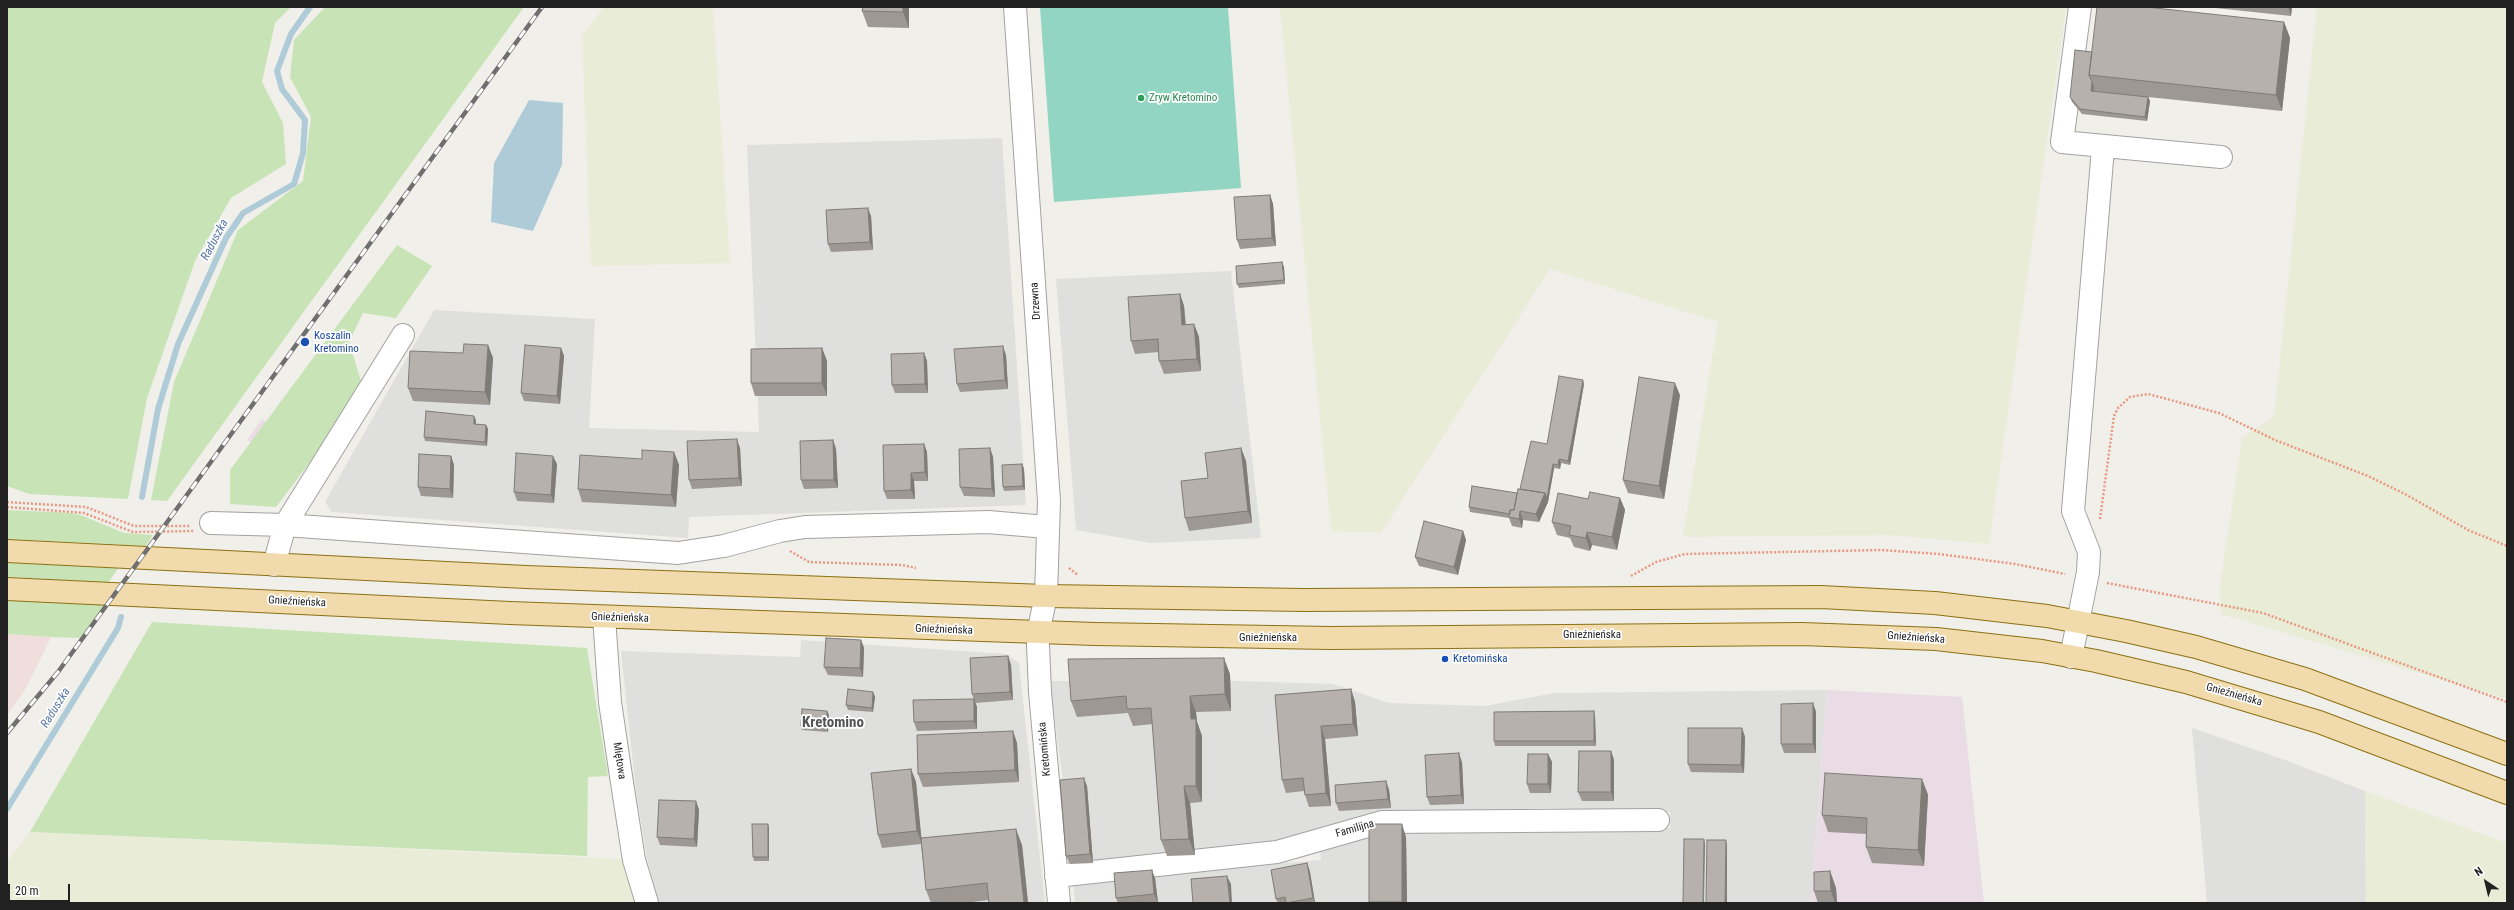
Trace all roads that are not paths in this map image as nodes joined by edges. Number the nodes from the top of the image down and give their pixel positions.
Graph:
1 (1015, 7) edge
2 (2080, 7) edge
3 (2103, 148) junction
4 (2221, 157) dead end
5 (402, 335) dead end
6 (211, 523) road end
7 (285, 525) junction
8 (1047, 527) junction
9 (7, 551) edge
10 (274, 565) junction
11 (7, 589) edge
12 (1046, 596) junction
13 (604, 617) junction
14 (2079, 622) junction
15 (1038, 632) junction
16 (2071, 657) junction
17 (2507, 754) edge
18 (2507, 793) edge
19 (1658, 820) dead end
20 (1056, 876) junction
21 (647, 903) edge
22 (1059, 903) edge

1 - 8 street, Drzewna
2 - 3 street
3 - 4 street
3 - 14 street
5 - 7 street
6 - 7 street
7 - 8 street
7 - 10 street
8 - 12 street, Drzewna
9 - 10 main road
10 - 12 main road
11 - 13 main road, Gnieźnieńska
12 - 14 main road
12 - 15 street, Kretomińska
13 - 15 main road, Gnieźnieńska
13 - 21 street, Miętowa
14 - 16 street
14 - 17 main road
15 - 16 main road, Gnieźnieńska
15 - 20 street, Kretomińska
16 - 18 main road, Gnieźnieńska
19 - 20 street, Familijna
20 - 22 street, Kretomińska

